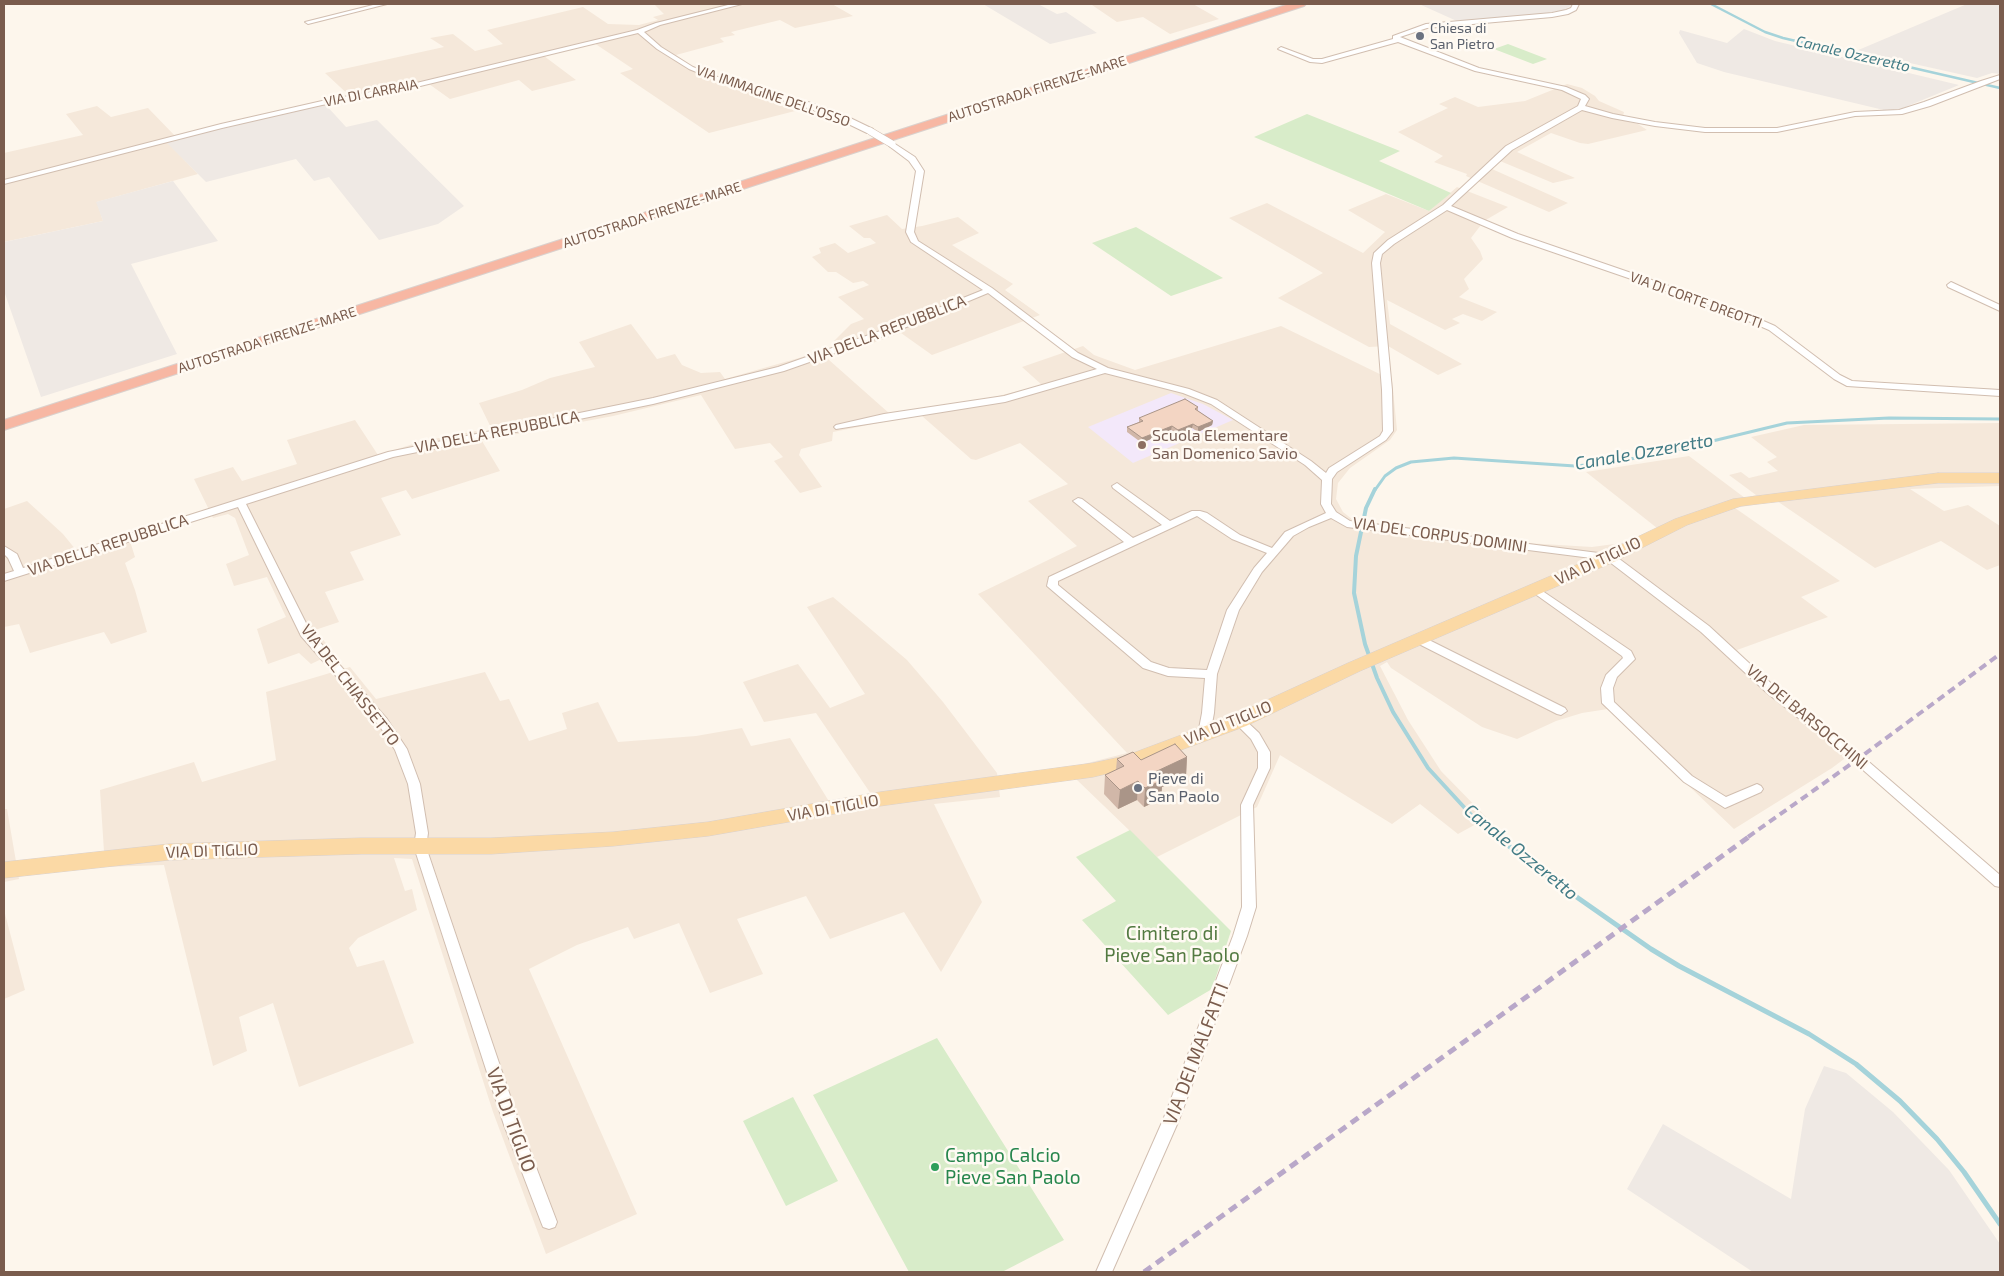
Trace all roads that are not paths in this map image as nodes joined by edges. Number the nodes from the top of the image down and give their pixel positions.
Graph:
1 (384, 4) edge
2 (739, 4) edge
3 (1284, 4) edge
4 (1300, 4) edge
5 (1576, 4) edge
6 (725, 5) edge
7 (308, 22) dead end
8 (639, 31) junction
9 (1397, 40) junction
10 (1281, 48) dead end
11 (2000, 77) edge
12 (1580, 106) junction
13 (4, 182) edge
14 (1446, 207) junction
15 (1951, 284) dead end
16 (989, 290) junction
17 (2000, 308) edge
18 (1105, 370) junction
19 (2000, 393) edge
20 (4, 417) edge
21 (4, 425) edge
22 (839, 427) dead end
23 (2000, 478) edge
24 (1327, 479) junction
25 (1117, 486) dead end
26 (1078, 501) dead end
27 (241, 503) junction
28 (1332, 514) junction
29 (1169, 525) junction
30 (1132, 542) junction
31 (4, 549) edge
32 (1273, 552) junction
33 (1610, 557) junction
34 (20, 573) junction
35 (4, 578) edge
36 (1535, 590) junction
37 (1419, 639) junction
38 (1211, 674) junction
39 (1562, 711) dead end
40 (1239, 721) junction
41 (1204, 734) junction
42 (1757, 789) dead end
43 (420, 847) junction
44 (4, 870) edge
45 (2000, 882) edge
46 (549, 1222) dead end
47 (1104, 1272) edge

1 - 7 street
2 - 6 street, VIA DI CARRAIA
3 - 20 highway, AUTOSTRADA FIRENZE-MARE
4 - 21 highway, AUTOSTRADA FIRENZE-MARE
5 - 9 street
6 - 8 street, VIA DI CARRAIA
8 - 13 street, VIA DI CARRAIA
8 - 16 street, VIA IMMAGINE DELL'OSSO, bridge
9 - 10 street
9 - 12 street
11 - 12 street
12 - 14 street
14 - 19 street, VIA DI CORTE DREOTTI
14 - 24 street
15 - 17 street
16 - 18 street, VIA IMMAGINE DELL'OSSO
16 - 27 street, VIA DELLA REPUBBLICA
18 - 22 street
18 - 24 street, VIA IMMAGINE DELL'OSSO
23 - 33 main road, VIA DI TIGLIO
24 - 28 street
25 - 29 street
26 - 30 street
27 - 34 street, VIA DELLA REPUBBLICA
27 - 43 street, VIA DEL CHIASSETTO
28 - 32 street, VIA DEL CORPUS DOMINI
28 - 33 street, VIA DEL CORPUS DOMINI
29 - 30 street
29 - 32 street
30 - 38 street
31 - 34 street, VIA DELLA REPUBBLICA
32 - 38 street, VIA DEL CORPUS DOMINI
33 - 36 main road, VIA DI TIGLIO
33 - 45 street, VIA DEI BARSOCCHINI
34 - 35 street, VIA DELLA REPUBBLICA
36 - 37 main road, VIA DI TIGLIO
36 - 42 street
37 - 39 street
37 - 40 main road, VIA DI TIGLIO
38 - 41 street, VIA DEL CORPUS DOMINI
40 - 41 main road, VIA DI TIGLIO
40 - 47 street, VIA DEI MALFATTI
41 - 43 main road, VIA DI TIGLIO
43 - 44 main road, VIA DI TIGLIO
43 - 46 street, VIA DI TIGLIO

